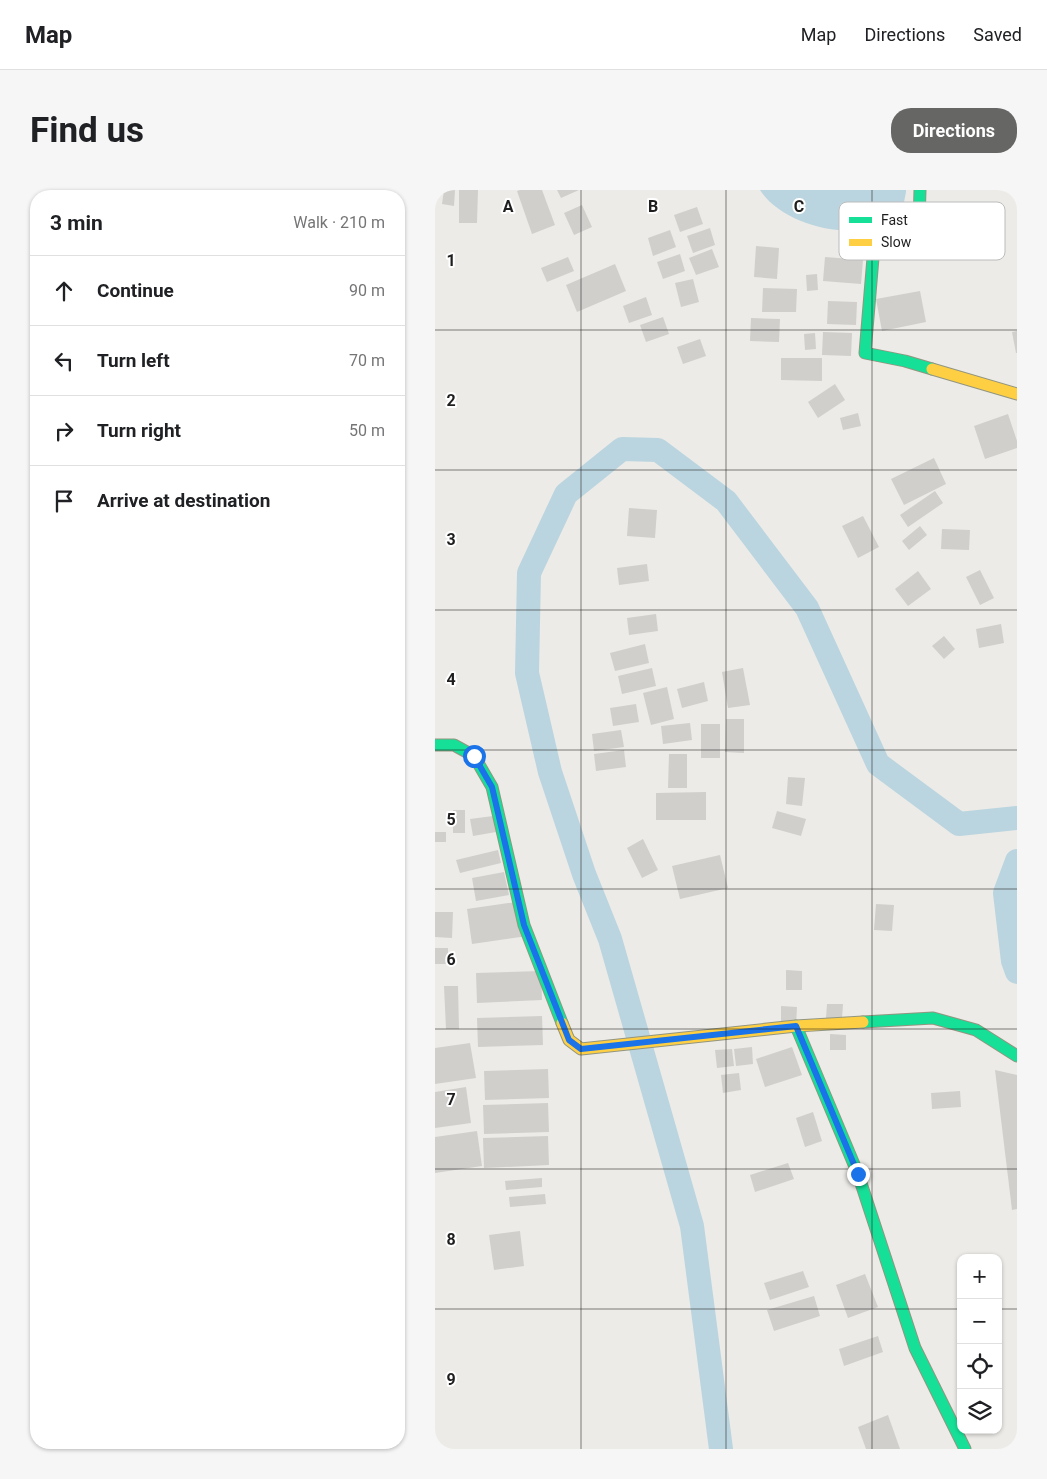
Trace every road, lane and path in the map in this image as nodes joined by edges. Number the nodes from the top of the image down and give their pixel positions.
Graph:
1 (873, 260) edge
2 (1017, 394) edge
3 (435, 744) edge
4 (796, 1026) junction
5 (1017, 1056) edge
6 (965, 1449) edge

1 - 2 street
3 - 4 street
4 - 5 street
4 - 6 street

